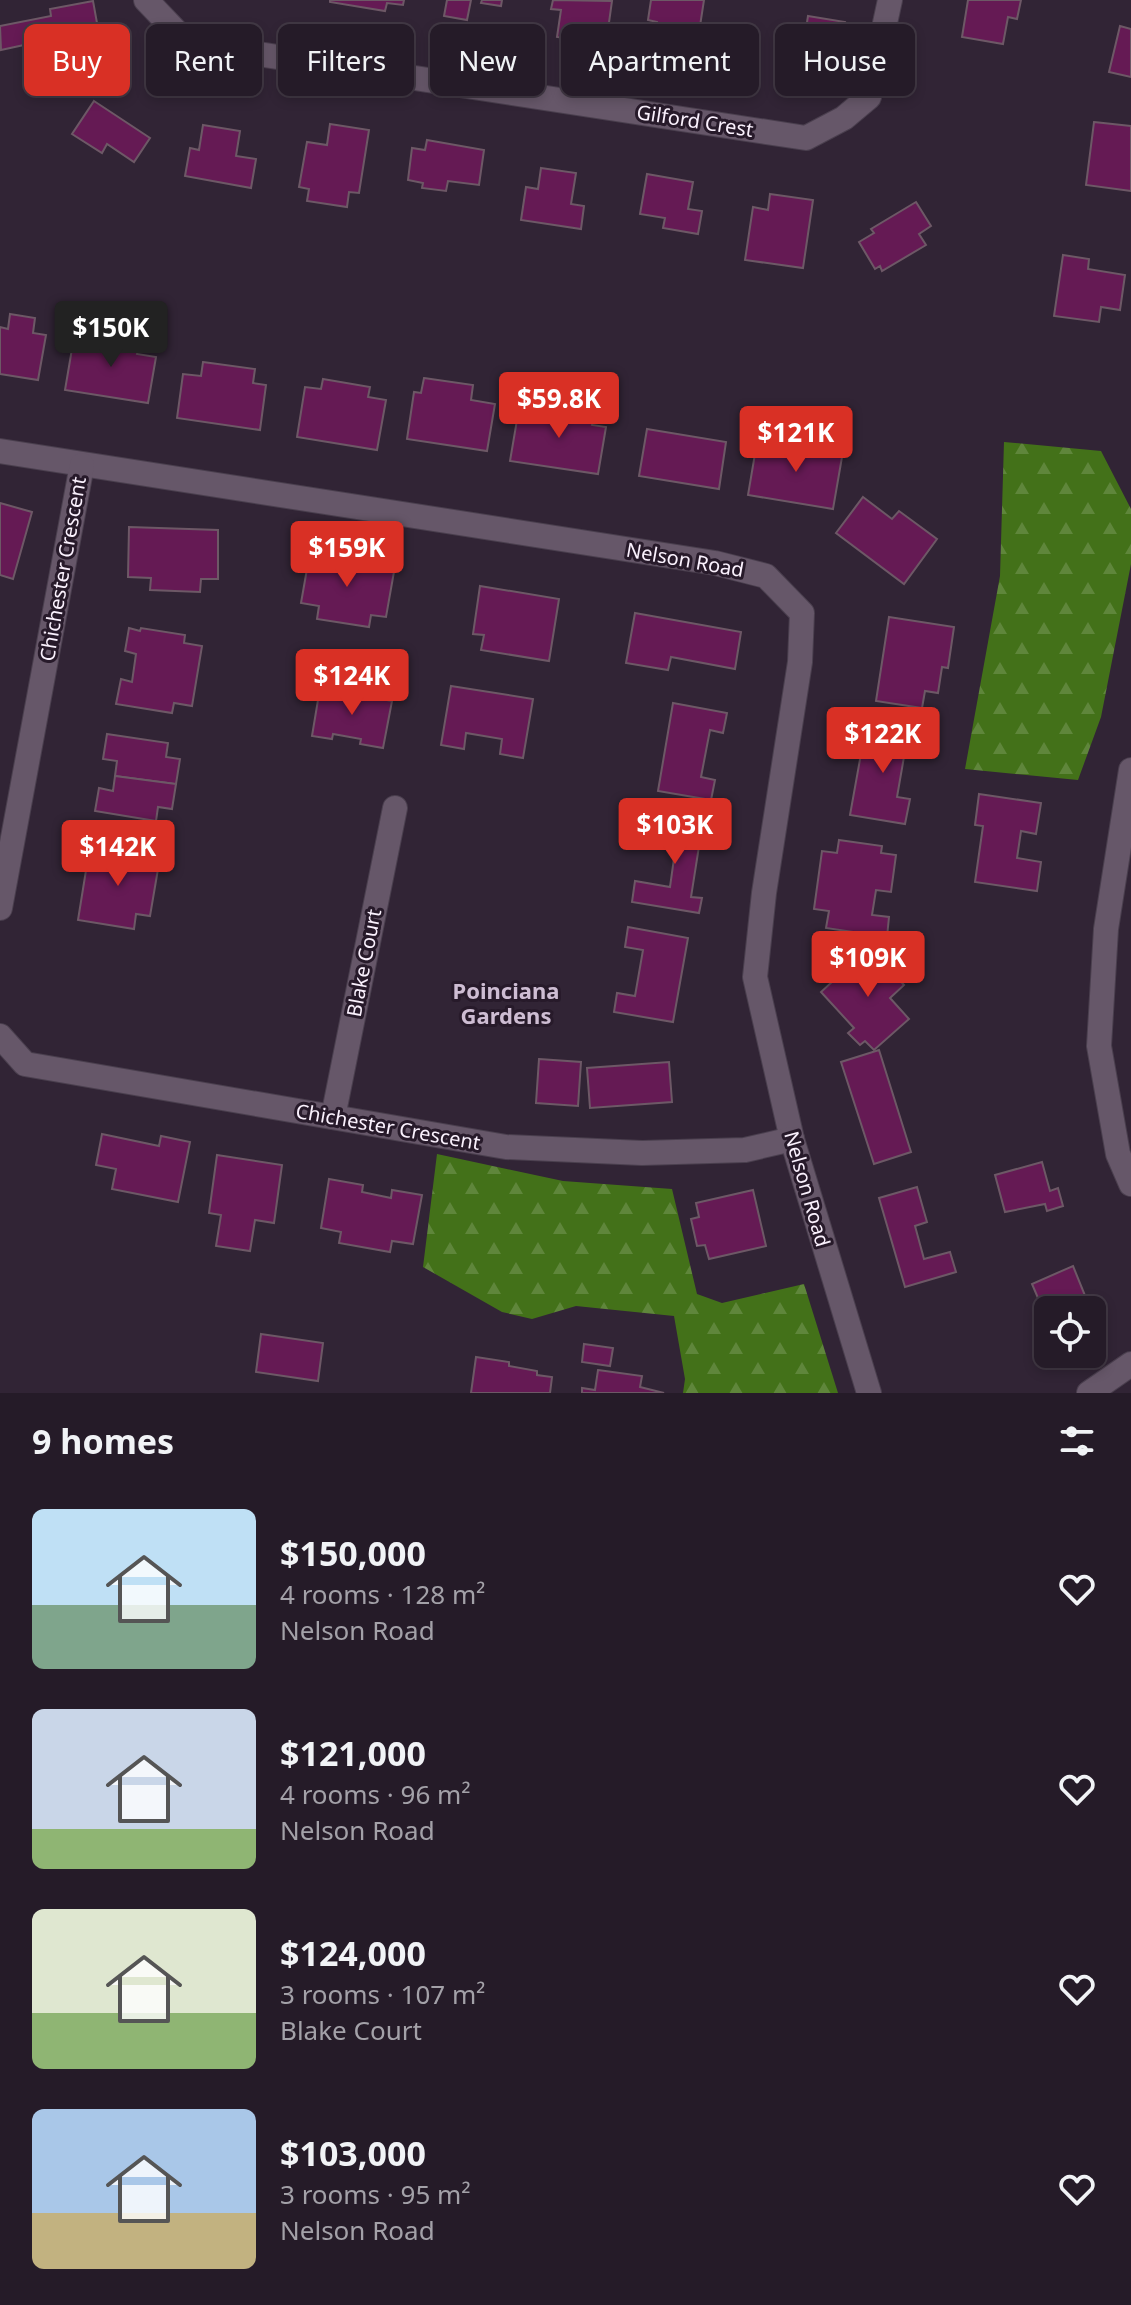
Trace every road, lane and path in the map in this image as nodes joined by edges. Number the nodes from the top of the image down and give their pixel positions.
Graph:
1 (146, 0) edge
2 (890, 0) edge
3 (0, 451) edge
4 (82, 465) junction
5 (1131, 770) edge
6 (395, 808) dead end
7 (0, 908) edge
8 (0, 1036) edge
9 (333, 1117) junction
10 (792, 1139) junction
11 (1131, 1184) edge
12 (1131, 1364) edge
13 (869, 1393) edge
14 (1089, 1393) edge

1 - 2 street, Gilford Crest
3 - 4 street, Nelson Road
4 - 7 street, Chichester Crescent
4 - 10 street, Nelson Road
5 - 11 street
6 - 9 street, Blake Court
8 - 9 street, Chichester Crescent
9 - 10 street, Chichester Crescent
10 - 13 street, Nelson Road
12 - 14 street

